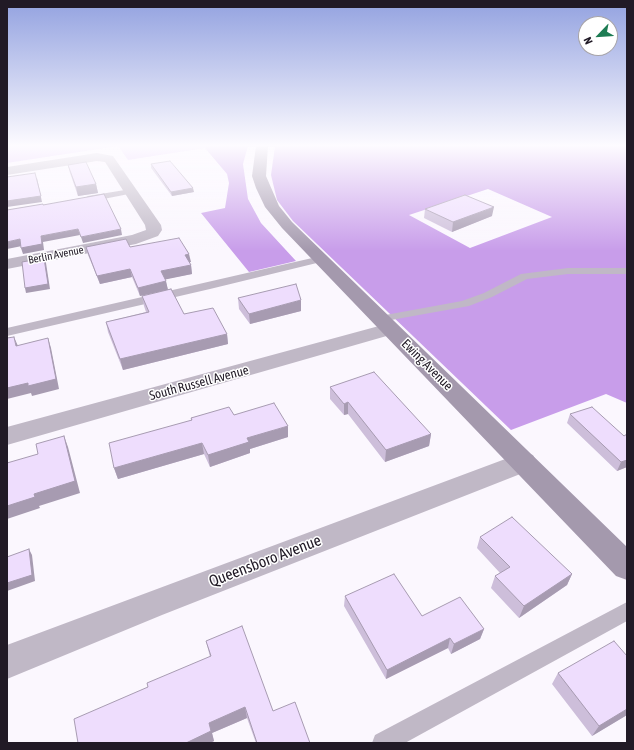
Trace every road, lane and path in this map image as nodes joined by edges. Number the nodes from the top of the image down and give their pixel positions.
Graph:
1 (124, 181) edge
2 (261, 181) edge
3 (131, 191) junction
4 (78, 200) edge
5 (321, 259) junction
6 (7, 264) edge
7 (627, 271) edge
8 (385, 324) junction
9 (7, 332) edge
10 (7, 436) edge
11 (524, 462) junction
12 (627, 568) edge
13 (627, 611) edge
14 (7, 662) edge
15 (383, 743) edge

1 - 3 street
2 - 5 street, Ewing Avenue
3 - 4 lane
3 - 6 street, Berlin Avenue
5 - 8 street, Ewing Avenue
5 - 9 lane
7 - 8 lane
8 - 10 street, South Russell Avenue
8 - 11 street, Ewing Avenue
11 - 12 street, Ewing Avenue
11 - 14 street, Queensboro Avenue
13 - 15 lane

